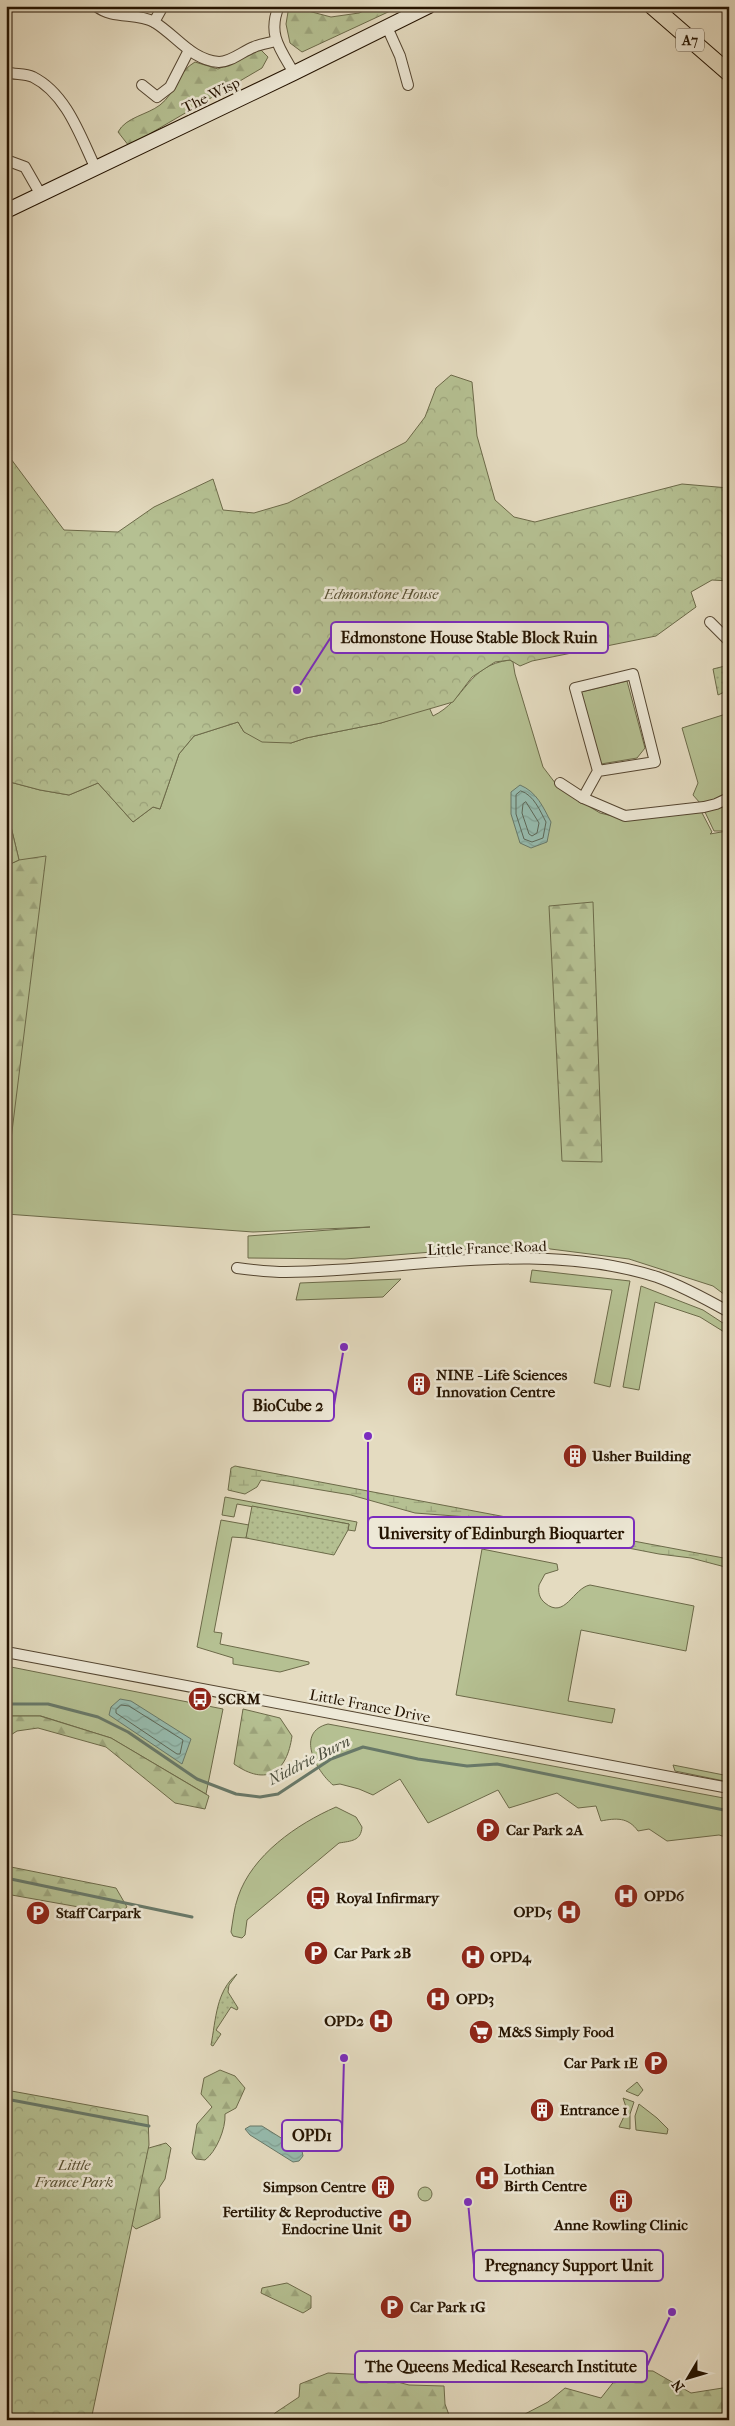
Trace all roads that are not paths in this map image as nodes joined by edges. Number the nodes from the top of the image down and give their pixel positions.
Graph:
1 (96, 6) edge
2 (163, 6) edge
3 (279, 6) edge
4 (429, 6) edge
5 (648, 6) edge
6 (652, 6) edge
7 (154, 22) junction
8 (387, 27) junction
9 (692, 41) junction
10 (276, 42) junction
11 (189, 50) junction
12 (6, 72) edge
13 (294, 73) junction
14 (729, 73) edge
15 (142, 85) dead end
16 (408, 85) dead end
17 (6, 160) edge
18 (96, 169) junction
19 (40, 196) junction
20 (6, 211) edge
21 (710, 622) dead end
22 (729, 641) edge
23 (598, 771) junction
24 (560, 783) dead end
25 (583, 798) junction
26 (729, 798) edge
27 (237, 1268) dead end
28 (729, 1312) edge
29 (6, 1652) edge
30 (729, 1788) edge

1 - 7 street
2 - 7 street
3 - 10 street
4 - 8 street, The Wisp
5 - 9 street
6 - 9 main road, A7
7 - 11 street
8 - 13 street, The Wisp
8 - 16 street
9 - 14 main road, A7
10 - 11 street
10 - 13 street
11 - 15 street
12 - 18 street
13 - 18 street, The Wisp
17 - 19 street
18 - 19 street, The Wisp
19 - 20 street, The Wisp
21 - 22 street
23 - 23 street
23 - 25 street
24 - 25 street
25 - 26 street
27 - 28 street, Little France Road
29 - 30 street, Little France Drive

